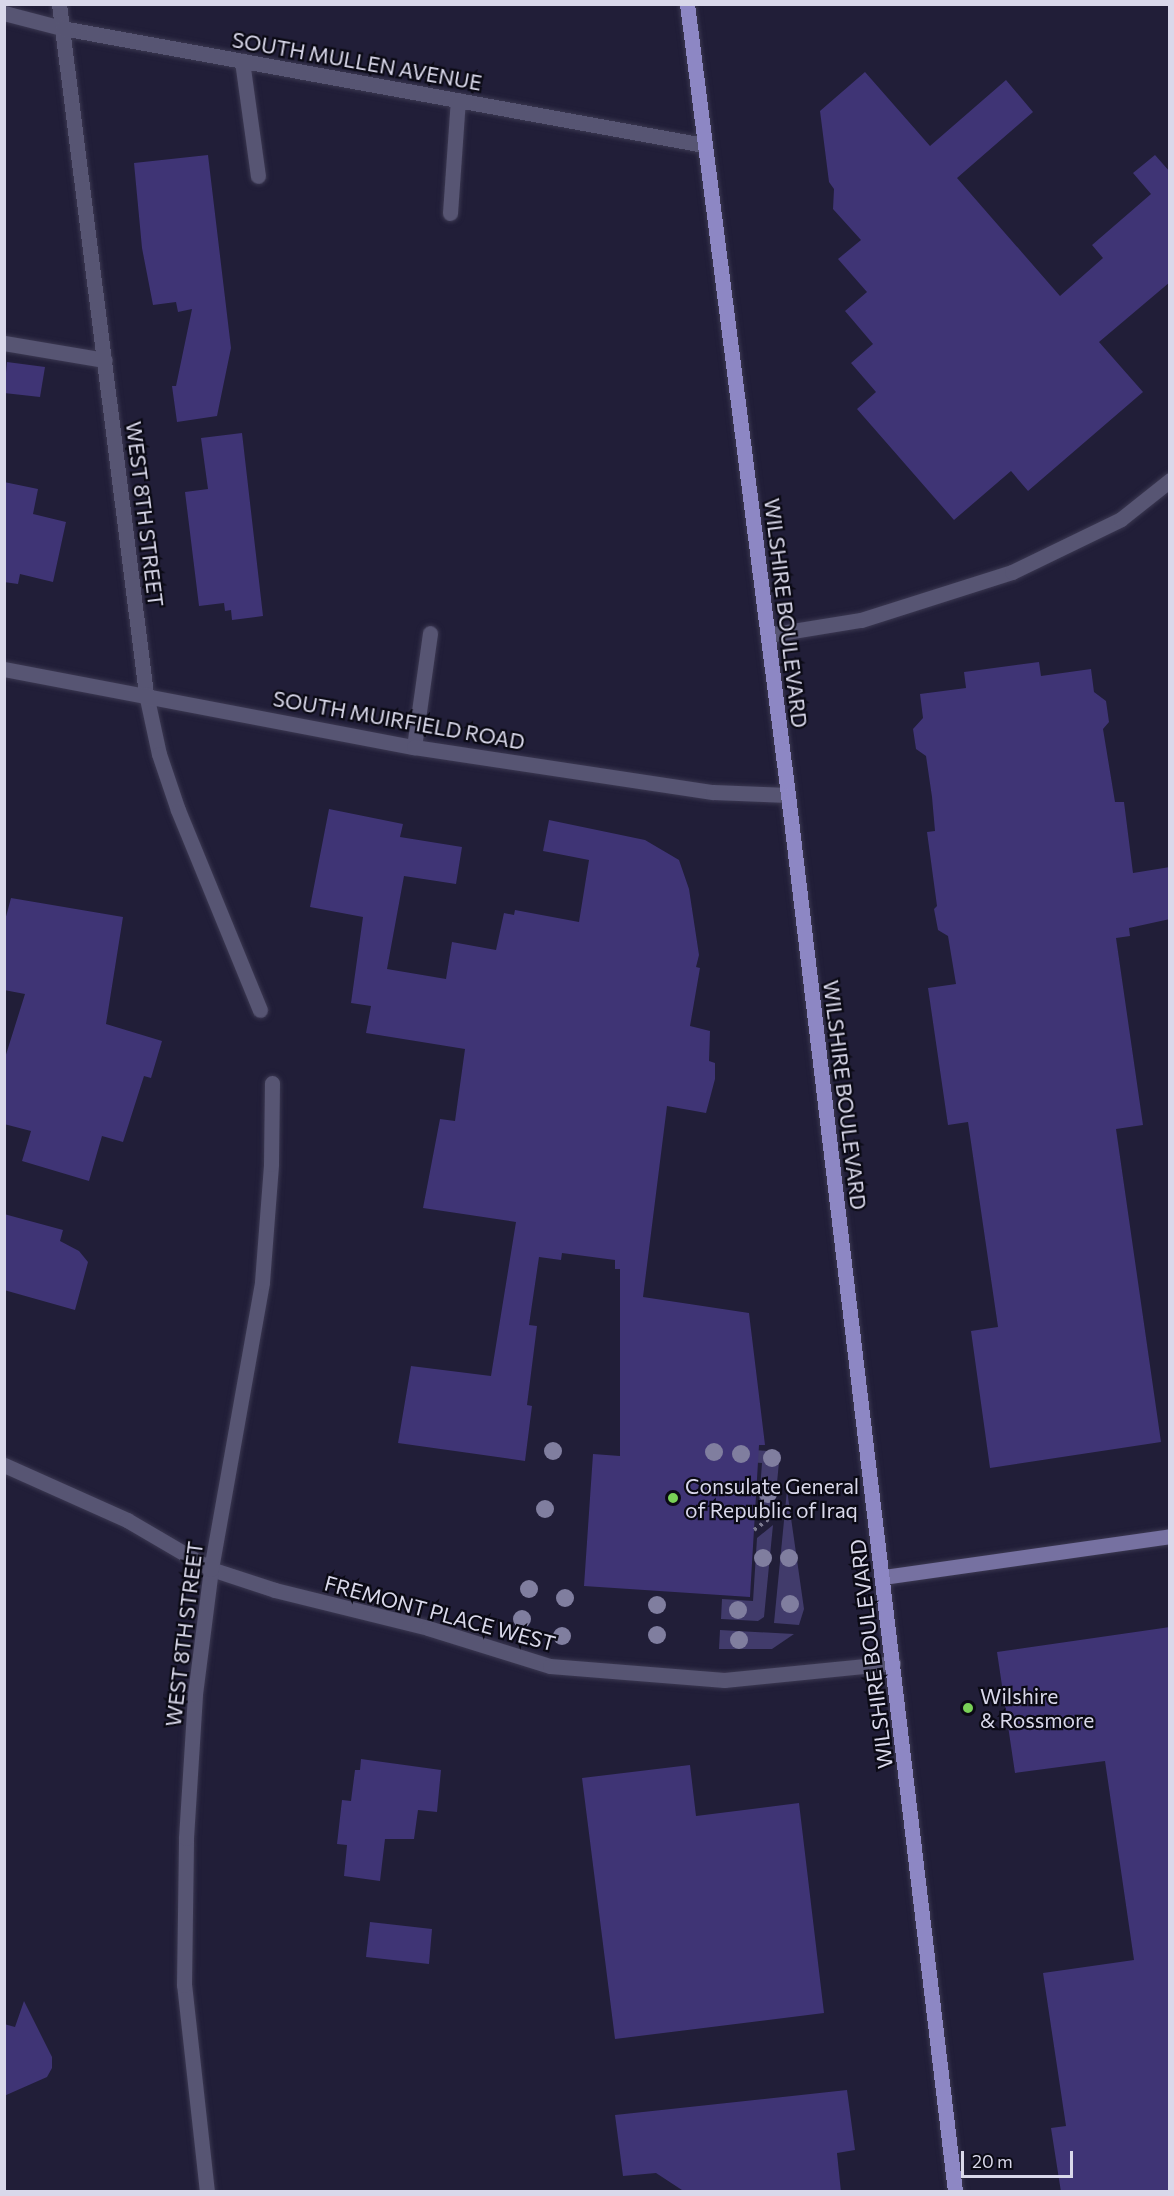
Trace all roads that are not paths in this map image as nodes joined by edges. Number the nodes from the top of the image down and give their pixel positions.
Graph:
1 (60, 4) edge
2 (687, 4) edge
3 (4, 13) edge
4 (63, 28) junction
5 (242, 61) junction
6 (458, 100) junction
7 (704, 145) junction
8 (258, 176) dead end
9 (450, 213) dead end
10 (4, 343) edge
11 (105, 360) junction
12 (1170, 480) edge
13 (430, 633) dead end
14 (768, 636) junction
15 (4, 669) edge
16 (146, 694) junction
17 (414, 747) junction
18 (788, 795) junction
19 (260, 1010) dead end
20 (272, 1083) dead end
21 (4, 1465) edge
22 (1170, 1536) edge
23 (211, 1569) junction
24 (883, 1577) junction
25 (893, 1663) junction
26 (207, 2192) edge
27 (955, 2192) edge

1 - 4 street, WEST 8TH STREET
2 - 7 main road, WILSHIRE BOULEVARD
3 - 4 street, SOUTH MULLEN AVENUE
4 - 5 street, SOUTH MULLEN AVENUE
4 - 11 street, WEST 8TH STREET
5 - 6 street, SOUTH MULLEN AVENUE
5 - 8 street
6 - 7 street, SOUTH MULLEN AVENUE
6 - 9 street
7 - 14 main road, WILSHIRE BOULEVARD
10 - 11 street
11 - 16 street, WEST 8TH STREET
12 - 14 street
13 - 17 street
14 - 18 main road, WILSHIRE BOULEVARD
15 - 16 street, SOUTH MUIRFIELD ROAD
16 - 17 street, SOUTH MUIRFIELD ROAD
16 - 19 street, WEST 8TH STREET
17 - 18 street, SOUTH MUIRFIELD ROAD
18 - 24 main road, WILSHIRE BOULEVARD
20 - 23 street, WEST 8TH STREET
21 - 23 street, FREMONT PLACE WEST
22 - 24 main road
23 - 25 street, FREMONT PLACE WEST
23 - 26 street, WEST 8TH STREET
24 - 25 main road, WILSHIRE BOULEVARD
25 - 27 main road, WILSHIRE BOULEVARD

